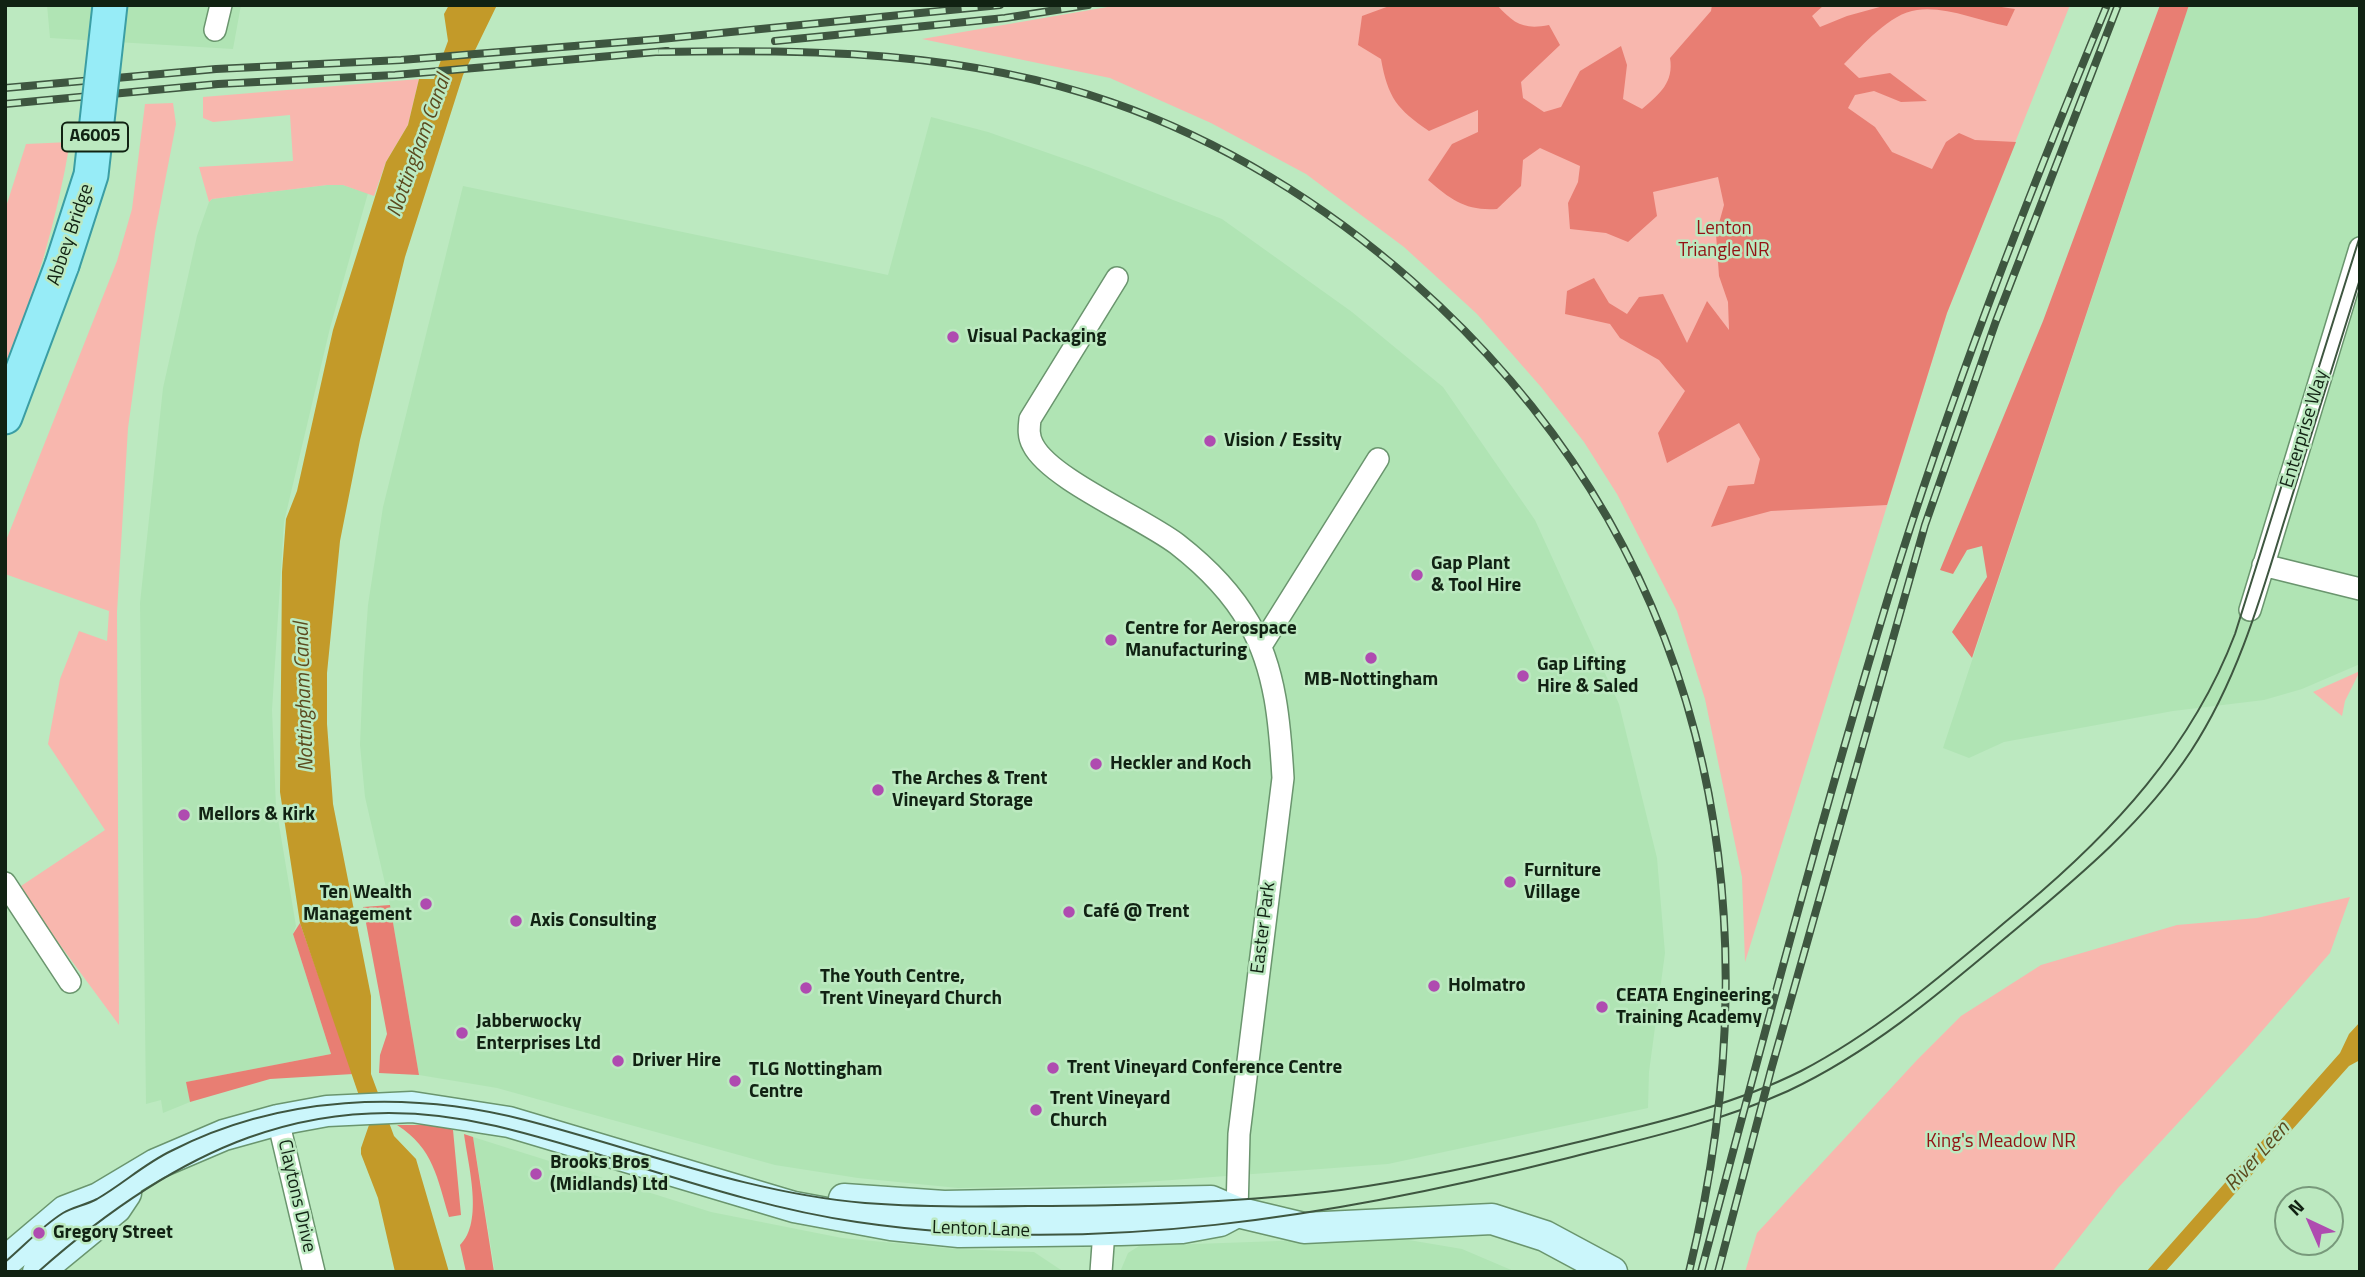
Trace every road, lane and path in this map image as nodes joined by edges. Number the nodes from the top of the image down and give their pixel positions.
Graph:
1 (110, 5) edge
2 (222, 5) edge
3 (215, 30) dead end
4 (2360, 248) edge
5 (1117, 278) dead end
6 (5, 417) edge
7 (1378, 459) dead end
8 (2263, 565) junction
9 (2360, 589) edge
10 (2250, 610) dead end
11 (1261, 646) junction
12 (5, 883) edge
13 (70, 982) dead end
14 (278, 1119) junction
15 (141, 1173) junction
16 (728, 1186) junction
17 (1073, 1205) junction
18 (1237, 1212) junction
19 (1104, 1231) junction
20 (5, 1262) edge
21 (38, 1272) edge
22 (314, 1272) edge
23 (1101, 1272) edge
24 (1612, 1272) edge

1 - 6 main road, Abbey Bridge / A6005, bridge
2 - 3 street
4 - 8 street, Enterprise Way
5 - 11 street, Easter Park
7 - 11 street
8 - 9 street
8 - 10 street, Enterprise Way
11 - 18 street, Easter Park
12 - 13 street
14 - 15 street
14 - 16 street, Lenton Lane
14 - 22 street, Claytons Drive
15 - 20 street
15 - 21 street
16 - 17 street, Lenton Lane
16 - 19 street, Lenton Lane
17 - 18 street, Lenton Lane
17 - 19 street
18 - 19 street, Lenton Lane
18 - 24 street, Lenton Lane
19 - 23 street

